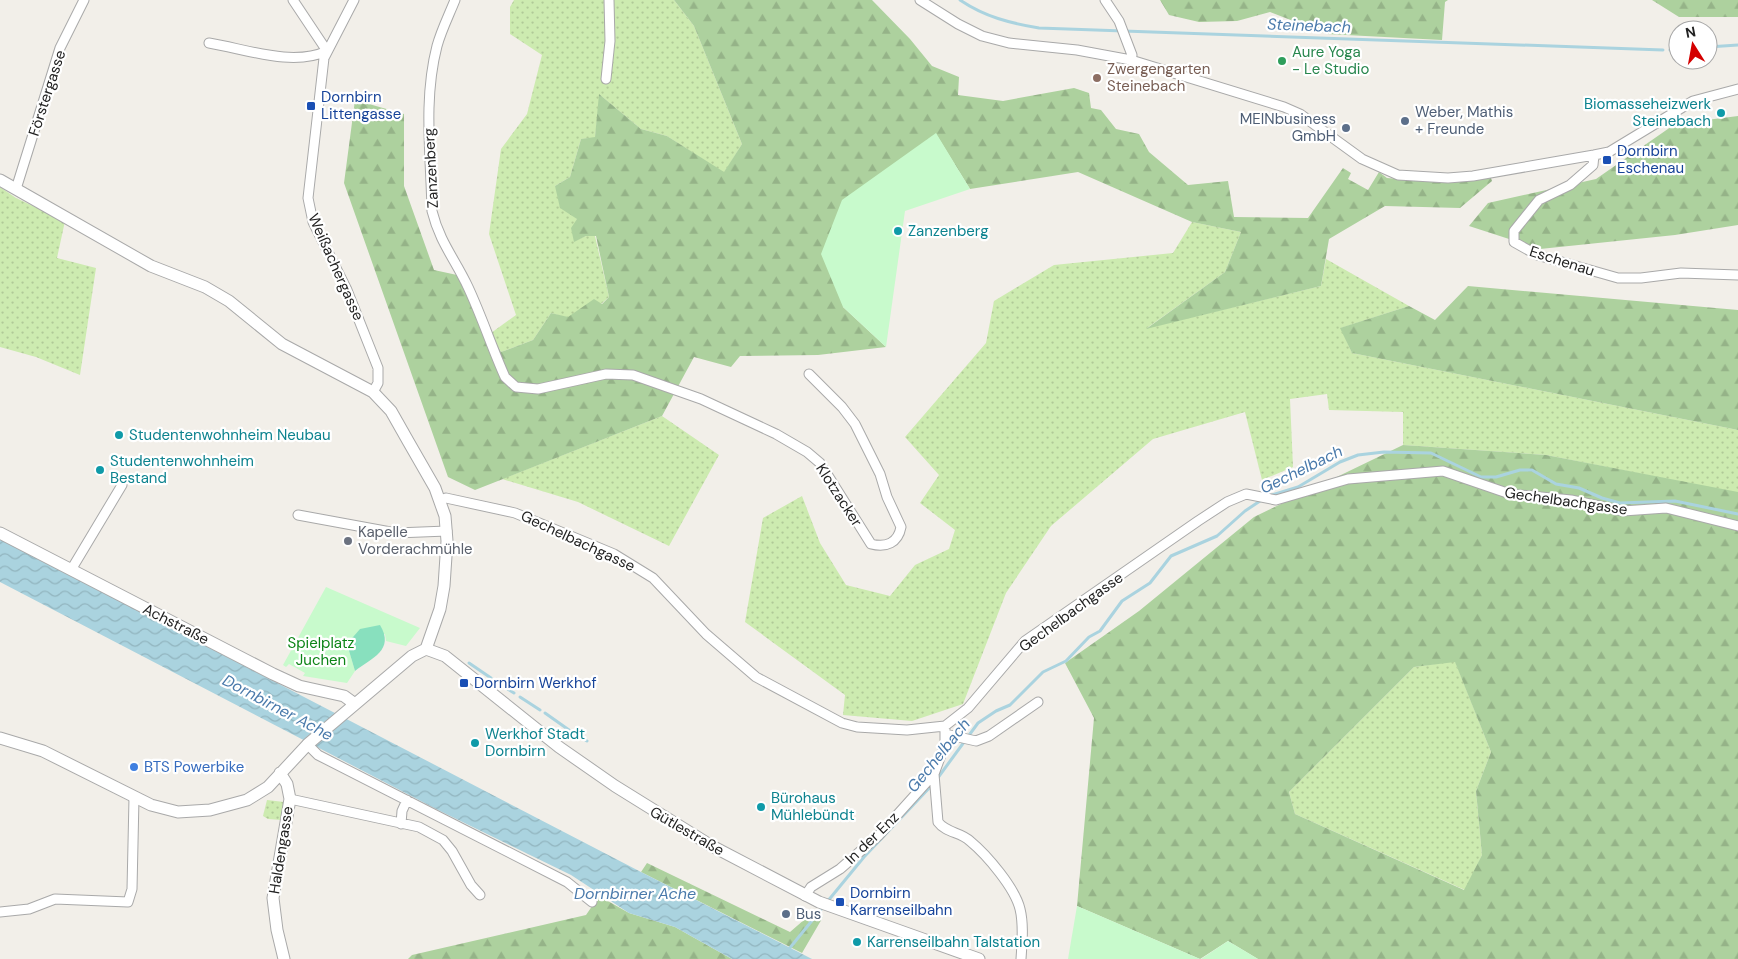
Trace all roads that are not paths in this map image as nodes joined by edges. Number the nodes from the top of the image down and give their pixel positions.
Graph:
1 (84, 0) edge
2 (293, 0) edge
3 (354, 0) edge
4 (455, 0) edge
5 (608, 0) edge
6 (920, 0) edge
7 (1105, 0) edge
8 (210, 43) dead end
9 (327, 51) junction
10 (1131, 60) junction
11 (606, 79) dead end
12 (1738, 89) edge
13 (1594, 156) junction
14 (0, 180) edge
15 (16, 189) junction
16 (1738, 275) edge
17 (809, 374) dead end
18 (538, 389) joint
19 (373, 392) junction
20 (122, 485) dead end
21 (440, 500) junction
22 (298, 515) dead end
23 (1738, 526) edge
24 (447, 531) junction
25 (0, 533) edge
26 (70, 570) junction
27 (426, 649) junction
28 (1038, 702) dead end
29 (355, 704) junction
30 (945, 730) junction
31 (0, 738) edge
32 (306, 745) junction
33 (280, 773) junction
34 (934, 775) junction
35 (134, 798) junction
36 (290, 799) junction
37 (407, 800) junction
38 (401, 824) junction
39 (480, 895) dead end
40 (806, 896) junction
41 (592, 902) dead end
42 (0, 912) edge
43 (284, 959) edge
44 (979, 959) edge
45 (1021, 959) edge

1 - 15 street, Förstergasse
2 - 9 street
3 - 9 street, Weißachergasse
4 - 18 street, Zanzenberg
5 - 11 street
6 - 10 street
7 - 10 street
8 - 9 street
9 - 19 street, Weißachergasse
10 - 13 street
12 - 13 street
13 - 16 street, Eschenau
14 - 15 street
15 - 19 street
17 - 18 street, Klotzacker
19 - 21 street
20 - 26 street
21 - 24 street
21 - 30 street, Gechelbachgasse
22 - 24 street
23 - 30 street, Gechelbachgasse
24 - 27 street
25 - 26 street, Achstraße
26 - 29 street, Achstraße
27 - 29 street
27 - 40 street, Gütlestraße
28 - 30 street
29 - 32 street
30 - 34 street, In der Enz
31 - 35 street
32 - 33 street
32 - 37 street
33 - 35 street
33 - 36 street, Haldengasse
34 - 40 street, In der Enz
34 - 45 street, In der Enz
35 - 42 street
36 - 38 street
36 - 43 street, Haldengasse
37 - 38 street
37 - 41 street
38 - 39 street
40 - 44 street, Gütlestraße

